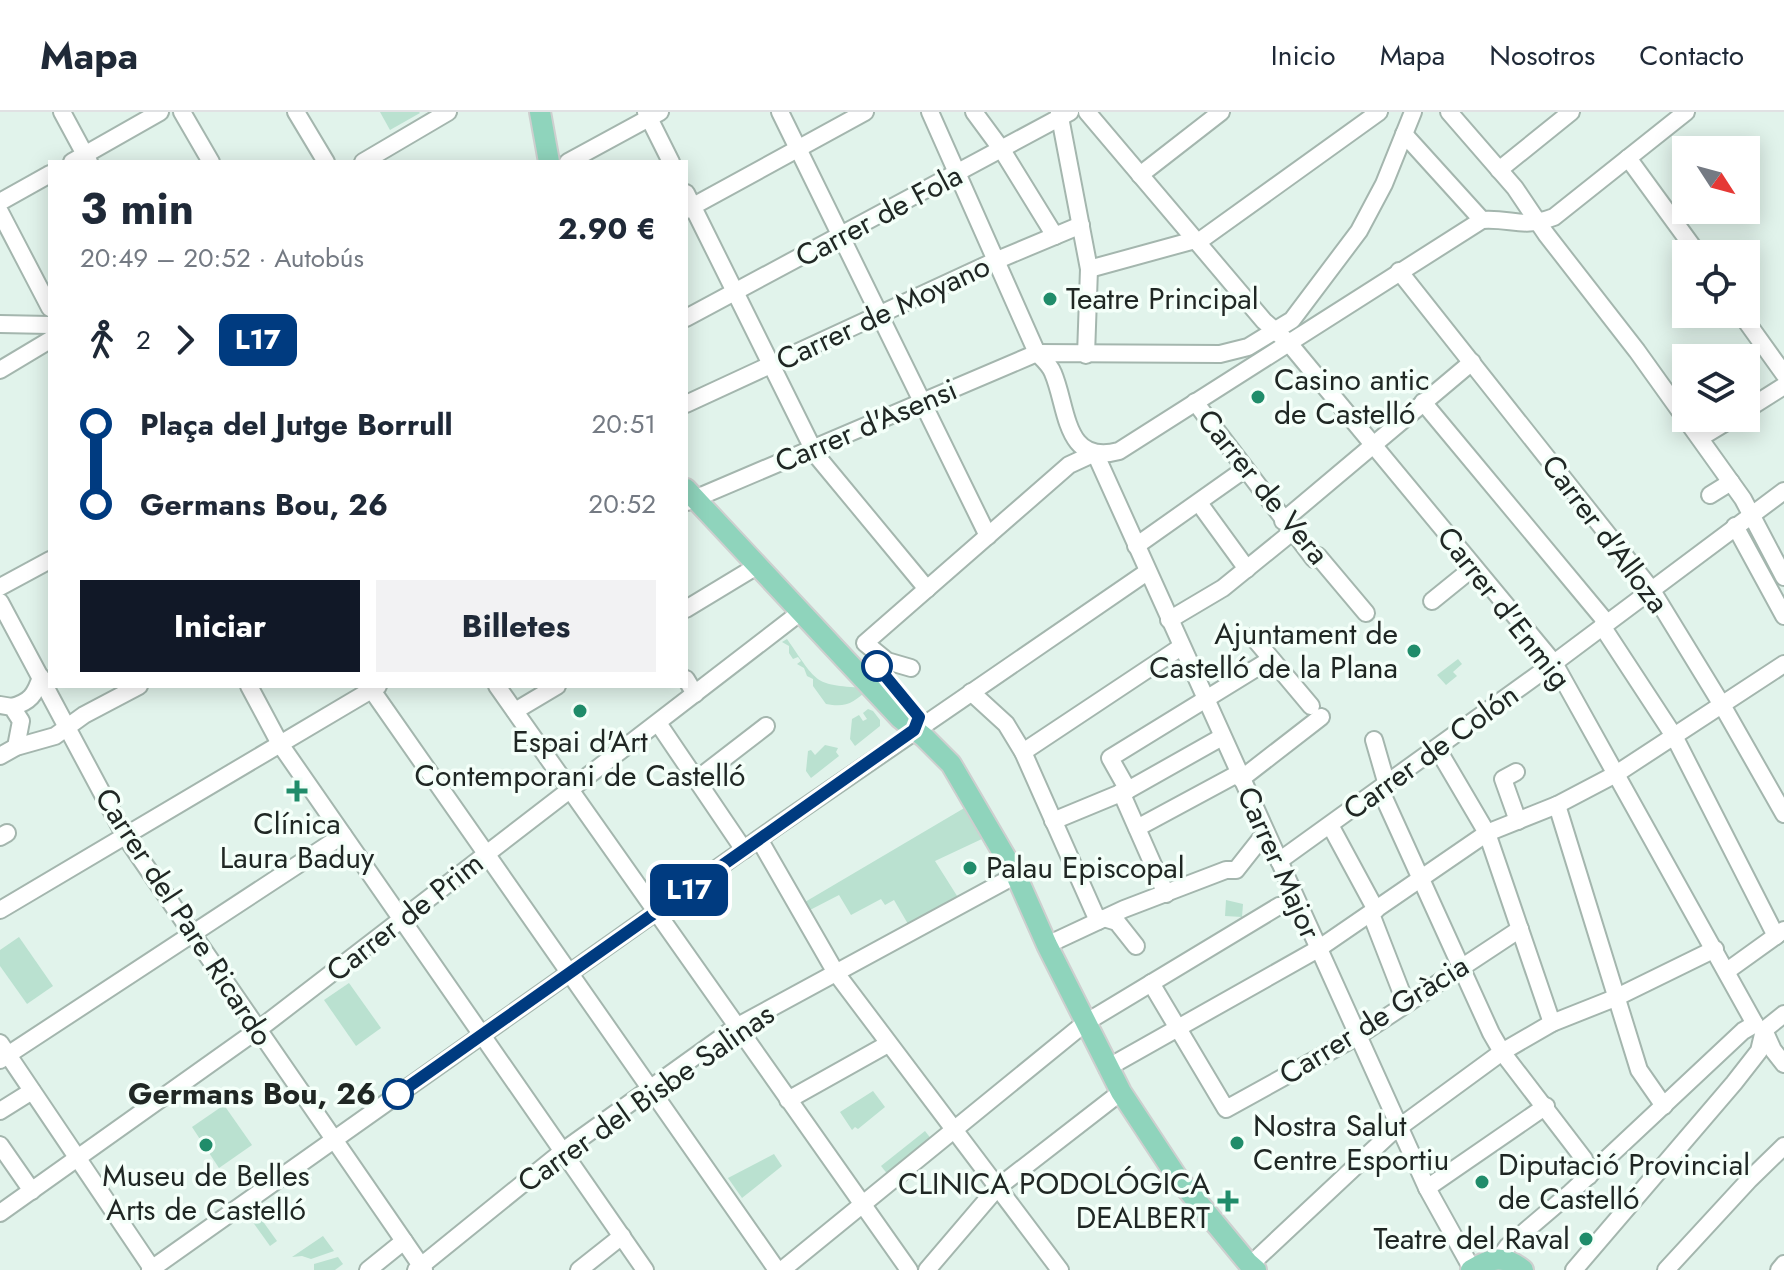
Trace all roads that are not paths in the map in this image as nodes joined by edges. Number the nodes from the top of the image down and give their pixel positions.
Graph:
1 (62, 112) edge
2 (160, 112) edge
3 (182, 112) edge
4 (296, 112) edge
5 (448, 112) edge
6 (540, 112) edge
7 (780, 112) edge
8 (865, 112) edge
9 (930, 112) edge
10 (974, 112) edge
11 (1087, 112) edge
12 (1221, 112) edge
13 (1379, 112) edge
14 (1413, 112) edge
15 (1449, 112) edge
16 (1571, 112) edge
17 (1686, 112) edge
18 (651, 114) edge
19 (1063, 114) edge
20 (1197, 119) edge
21 (1404, 134) junction
22 (798, 149) junction
23 (1002, 150) junction
24 (1628, 158) junction
25 (82, 159) edge
26 (210, 160) edge
27 (325, 160) edge
28 (366, 160) edge
29 (549, 160) edge
30 (571, 160) edge
31 (670, 160) edge
32 (1499, 170) junction
33 (957, 174) junction
34 (48, 175) edge
35 (1140, 175) junction
36 (0, 202) edge
37 (688, 203) edge
38 (0, 212) edge
39 (1482, 220) junction
40 (1540, 222) junction
41 (1081, 225) junction
42 (840, 236) junction
43 (1055, 236) junction
44 (1688, 240) edge
45 (1196, 241) junction
46 (995, 261) junction
47 (1089, 269) junction
48 (1399, 271) junction
49 (735, 292) junction
50 (48, 304) edge
51 (879, 314) junction
52 (688, 317) edge
53 (0, 324) edge
54 (27, 324) junction
55 (48, 325) edge
56 (1751, 328) edge
57 (1283, 336) junction
58 (48, 341) edge
59 (34, 350) junction
60 (1037, 353) junction
61 (1086, 355) junction
62 (1472, 362) junction
63 (771, 365) junction
64 (0, 370) edge
65 (1784, 374) edge
66 (1784, 386) edge
67 (1760, 401) edge
68 (922, 402) junction
69 (1195, 402) junction
70 (1423, 402) junction
71 (688, 403) edge
72 (1710, 432) edge
73 (1700, 438) junction
74 (1373, 445) junction
75 (812, 448) junction
76 (1095, 453) junction
77 (1245, 469) junction
78 (1731, 482) junction
79 (1784, 494) edge
80 (1710, 495) dead end
81 (689, 497) edge
82 (1199, 503) junction
83 (1752, 514) junction
84 (1735, 526) junction
85 (1287, 527) junction
86 (988, 536) junction
87 (1136, 546) junction
88 (1770, 549) junction
89 (1752, 556) junction
90 (48, 561) edge
91 (757, 566) junction
92 (1474, 567) junction
93 (1247, 569) junction
94 (1147, 572) junction
95 (1784, 577) edge
96 (0, 587) edge
97 (927, 589) junction
98 (1651, 589) junction
99 (1432, 601) dead end
100 (0, 602) edge
101 (688, 608) edge
102 (802, 611) junction
103 (1366, 613) dead end
104 (1784, 616) edge
105 (1169, 620) junction
106 (1604, 624) junction
107 (1253, 637) dead end
108 (1181, 647) junction
109 (1271, 659) junction
110 (1554, 663) junction
111 (1784, 664) edge
112 (911, 668) dead end
113 (41, 677) junction
114 (688, 682) edge
115 (135, 688) edge
116 (250, 688) edge
117 (371, 688) edge
118 (374, 688) edge
119 (498, 688) edge
120 (554, 688) edge
121 (971, 692) junction
122 (695, 694) junction
123 (1205, 700) junction
124 (1722, 705) junction
125 (6, 706) edge
126 (515, 711) junction
127 (658, 723) junction
128 (66, 726) junction
129 (766, 726) dead end
130 (914, 730) junction
131 (1674, 736) junction
132 (1222, 737) junction
133 (1374, 740) dead end
134 (280, 744) junction
135 (16, 747) junction
136 (1437, 748) junction
137 (1023, 752) junction
138 (0, 756) edge
139 (1516, 772) dead end
140 (1616, 774) junction
141 (1240, 776) junction
142 (696, 780) junction
143 (1383, 787) junction
144 (570, 790) junction
145 (1124, 791) junction
146 (1557, 805) junction
147 (1784, 814) edge
148 (1053, 821) junction
149 (1518, 821) junction
150 (1330, 825) junction
151 (1137, 828) junction
152 (1266, 832) junction
153 (1487, 833) junction
154 (343, 835) junction
155 (125, 836) junction
156 (759, 839) junction
157 (744, 850) junction
158 (487, 854) junction
159 (1279, 861) junction
160 (1016, 875) junction
161 (1421, 877) junction
162 (1166, 894) junction
163 (1299, 908) junction
164 (0, 910) edge
165 (1374, 912) junction
166 (656, 913) junction
167 (402, 919) junction
168 (1101, 920) junction
169 (1520, 929) junction
170 (1780, 933) edge
171 (191, 934) junction
172 (1047, 945) junction
173 (1136, 946) dead end
174 (1318, 949) junction
175 (1715, 949) junction
176 (1462, 966) junction
177 (1727, 971) junction
178 (570, 973) junction
179 (836, 973) junction
180 (1151, 983) junction
181 (1615, 998) junction
182 (1406, 1004) junction
183 (1784, 1014) edge
184 (1085, 1023) junction
185 (1552, 1023) junction
186 (736, 1027) junction
187 (1759, 1027) junction
188 (1178, 1028) junction
189 (258, 1030) junction
190 (482, 1035) junction
191 (1358, 1036) junction
192 (888, 1044) junction
193 (1502, 1052) junction
194 (3, 1053) edge
195 (1784, 1064) edge
196 (1107, 1068) junction
197 (651, 1089) junction
198 (32, 1091) junction
199 (1121, 1092) junction
200 (788, 1100) junction
201 (1546, 1106) junction
202 (1664, 1106) junction
203 (0, 1111) edge
204 (1400, 1128) junction
205 (953, 1131) junction
206 (333, 1140) junction
207 (0, 1145) edge
208 (1784, 1146) edge
209 (563, 1151) junction
210 (78, 1159) junction
211 (1589, 1176) junction
212 (997, 1188) junction
213 (1427, 1188) junction
214 (32, 1191) junction
215 (863, 1205) junction
216 (0, 1213) edge
217 (622, 1236) junction
218 (404, 1241) junction
219 (1500, 1257) junction
220 (1784, 1264) edge
221 (1248, 1267) edge
222 (420, 1269) edge
223 (151, 1270) edge
224 (368, 1270) edge
225 (579, 1270) edge
226 (645, 1270) edge
227 (780, 1270) edge
228 (909, 1270) edge
229 (927, 1270) edge
230 (1060, 1270) edge
231 (1471, 1270) edge
232 (1523, 1270) edge
233 (1574, 1270) edge
234 (1666, 1270) edge
235 (1779, 1270) edge

1 - 25 street
2 - 25 street
3 - 26 street
4 - 27 street
5 - 28 street
6 - 29 main road
7 - 22 street
8 - 22 street
9 - 33 street
10 - 23 street
11 - 35 street, Carrer d'Enmig
12 - 20 street
13 - 45 street
14 - 21 street
15 - 32 street
16 - 32 street
17 - 24 street
18 - 30 street
18 - 31 street
19 - 23 street, Carrer de Fola
19 - 41 street
20 - 35 street
21 - 39 street
21 - 57 street
22 - 37 street
22 - 42 street
23 - 33 street, Carrer de Fola
23 - 43 street
24 - 40 street
24 - 44 street
32 - 40 street
33 - 42 street, Carrer de Fola
33 - 46 street
34 - 36 street
35 - 45 street, Carrer d'Enmig
37 - 49 street
38 - 50 street
39 - 40 street
39 - 48 street
40 - 73 street
41 - 43 street, Carrer de Moyano
41 - 47 street
42 - 49 street, Carrer de Fola
42 - 51 street
43 - 46 street, Carrer de Moyano
45 - 47 street
45 - 57 street, Carrer d'Enmig
46 - 51 street, Carrer de Moyano
46 - 60 street
47 - 61 street
48 - 57 street
48 - 62 street, Carrer d'Alloza
49 - 52 street, Carrer de Fola
49 - 63 street
51 - 63 street, Carrer de Moyano
51 - 68 street
53 - 54 street
54 - 55 street
54 - 59 street
56 - 65 street
57 - 61 street
57 - 69 street
57 - 74 street, Carrer d'Enmig
58 - 59 street
59 - 64 street
60 - 61 street
60 - 68 street, Carrer d'Asensi
60 - 76 street
62 - 70 street
62 - 98 street, Carrer d'Alloza
63 - 71 street, Carrer de Moyano
63 - 75 street
66 - 67 street
68 - 75 street, Carrer d'Asensi
68 - 86 street
69 - 76 street
69 - 77 street, Carrer de Vera
70 - 74 street
70 - 106 street
72 - 73 street
73 - 78 street
74 - 85 street
74 - 92 street, Carrer d'Enmig
75 - 81 street, Carrer d'Asensi
75 - 97 street
76 - 86 street
76 - 87 street, Carrer Major
77 - 82 street
77 - 85 street, Carrer de Vera
78 - 80 street
78 - 83 street
79 - 83 street, Carrer de Colón
81 - 91 main road
82 - 87 street
82 - 93 street
83 - 84 street, Carrer de Colón
83 - 88 street
84 - 89 street
84 - 98 street, Carrer de Colón
85 - 93 street
85 - 103 street, Carrer de Vera
86 - 97 street
87 - 94 street, Carrer Major
88 - 89 street
88 - 95 street
89 - 104 street
90 - 96 street
91 - 101 street
91 - 102 main road
92 - 99 street
92 - 110 street, Carrer d'Enmig
93 - 105 street
94 - 105 street, Carrer Major
94 - 121 street
97 - 112 street
98 - 106 street, Carrer de Colón
98 - 124 street, Carrer d'Alloza
100 - 113 street, Carrer del Pare Ricardo
102 - 122 street, Carrer de Prim
102 - 130 main road
105 - 108 street, Carrer Major
106 - 110 street, Carrer de Colón
106 - 131 street
107 - 109 street
108 - 123 street, Carrer Major
108 - 137 street
109 - 123 street
109 - 141 street
110 - 136 street, Carrer de Colón
110 - 140 street, Carrer d'Enmig
111 - 124 street
113 - 125 street
113 - 128 street, Carrer del Pare Ricardo
114 - 122 street
115 - 128 street
116 - 134 street
117 - 134 street
118 - 158 street
119 - 126 street
120 - 126 street
121 - 130 street
121 - 137 street
122 - 127 street, Carrer de Prim
123 - 132 street, Carrer Major
123 - 145 street
124 - 131 street
124 - 147 street, Carrer d'Alloza
125 - 135 street
126 - 144 street
127 - 142 street
127 - 144 street, Carrer de Prim
128 - 135 street
128 - 155 street, Carrer del Pare Ricardo
129 - 142 street
130 - 156 street
130 - 160 main road
131 - 140 street
131 - 170 street
132 - 141 street, Carrer Major
132 - 145 street
133 - 143 street
134 - 154 street
134 - 155 street
135 - 138 street
136 - 143 street, Carrer de Colón
136 - 153 street
137 - 148 street
139 - 149 street
140 - 146 street
140 - 175 street, Carrer d'Enmig
141 - 151 street
141 - 152 street, Carrer Major
142 - 157 street
143 - 150 street, Carrer de Colón
143 - 161 street
144 - 158 street, Carrer de Prim
144 - 166 street
145 - 148 street
145 - 151 street
146 - 149 street
146 - 181 street
148 - 168 street
149 - 153 street
150 - 159 street, Carrer de Colón
150 - 165 street
151 - 162 street
152 - 159 street, Carrer Major
152 - 162 street
153 - 161 street
153 - 169 street
154 - 167 street
154 - 171 street
155 - 164 street
155 - 171 street, Carrer del Pare Ricardo
156 - 157 street
156 - 179 street
157 - 166 street
158 - 167 street, Carrer de Prim
158 - 178 street
159 - 163 street, Carrer Major
160 - 172 main road
160 - 179 street, Carrer del Bisbe Salinas
161 - 165 street
161 - 176 street
162 - 168 street
163 - 174 street, Carrer Major
163 - 180 street
165 - 174 street
165 - 182 street
166 - 178 street
166 - 186 street
167 - 189 street, Carrer de Prim
167 - 190 street
168 - 172 street
168 - 173 street
169 - 176 street, Carrer de Gràcia
169 - 185 street
170 - 177 street
171 - 189 street, Carrer del Pare Ricardo
171 - 194 street
172 - 184 main road
174 - 188 street
174 - 191 street, Carrer Major
175 - 177 street, Carrer d'Enmig
175 - 181 street
176 - 182 street, Carrer de Gràcia
176 - 193 street
177 - 187 street, Carrer d'Enmig
178 - 190 street
178 - 197 street
179 - 186 street, Carrer del Bisbe Salinas
179 - 192 street
180 - 184 street
180 - 188 street
181 - 185 street
181 - 202 street
182 - 191 street, Carrer de Gràcia
183 - 187 street
184 - 196 main road
184 - 205 street
185 - 193 street
186 - 197 street, Carrer del Bisbe Salinas
186 - 200 street
187 - 195 street, Carrer d'Enmig
187 - 202 street
187 - 233 street
188 - 191 street, Carrer de Gràcia
188 - 196 street
189 - 206 street, Carrer del Pare Ricardo
189 - 210 street, Carrer de Prim
190 - 206 street
190 - 209 street
191 - 204 street, Carrer Major
192 - 200 street
192 - 205 street
193 - 201 street
193 - 204 street
194 - 198 street
196 - 199 main road
197 - 209 street, Carrer del Bisbe Salinas
197 - 227 street
198 - 203 street
198 - 210 street
199 - 212 street
199 - 221 main road
200 - 215 street
201 - 211 street
201 - 213 street
202 - 211 street
204 - 213 street, Carrer Major
204 - 221 street
205 - 212 street
205 - 215 street
206 - 218 street, Carrer del Pare Ricardo
206 - 223 street
207 - 214 street
208 - 234 street
209 - 217 street
209 - 222 street, Carrer del Bisbe Salinas
210 - 214 street, Carrer de Prim
210 - 223 street
211 - 219 street
212 - 229 street
212 - 230 street
213 - 231 street, Carrer Major
214 - 216 street, Carrer de Prim
215 - 227 street
215 - 228 street
217 - 225 street
217 - 226 street
218 - 222 street, Carrer del Pare Ricardo
218 - 224 street
219 - 231 main road
219 - 232 main road
220 - 235 street

